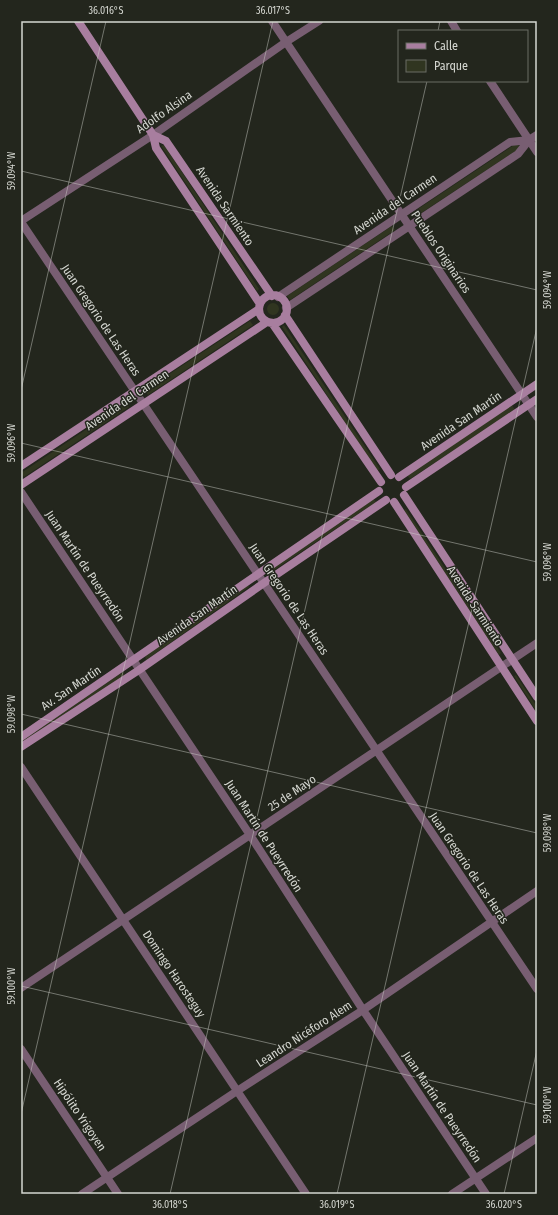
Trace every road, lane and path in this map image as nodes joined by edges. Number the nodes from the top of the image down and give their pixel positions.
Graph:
1 (78, 21) edge
2 (272, 21) edge
3 (319, 21) edge
4 (451, 21) edge
5 (456, 30) edge
6 (286, 42) junction
7 (491, 82) edge
8 (153, 134) junction
9 (537, 135) edge
10 (529, 140) junction
11 (537, 152) edge
12 (401, 214) junction
13 (21, 221) edge
14 (409, 226) junction
15 (275, 296) junction
16 (260, 306) junction
17 (286, 312) junction
18 (270, 322) junction
19 (537, 384) edge
20 (134, 391) junction
21 (522, 394) junction
22 (537, 399) edge
23 (142, 404) junction
24 (529, 404) junction
25 (537, 417) edge
26 (21, 466) edge
27 (395, 476) junction
28 (21, 485) edge
29 (380, 486) junction
30 (405, 491) junction
31 (21, 492) edge
32 (390, 501) junction
33 (257, 574) junction
34 (264, 583) junction
35 (537, 643) edge
36 (134, 660) junction
37 (512, 660) junction
38 (501, 667) junction
39 (139, 670) junction
40 (537, 697) edge
41 (537, 721) edge
42 (21, 737) edge
43 (21, 747) edge
44 (376, 751) junction
45 (21, 767) edge
46 (250, 835) junction
47 (537, 891) edge
48 (123, 920) junction
49 (491, 922) junction
50 (21, 988) edge
51 (537, 989) edge
52 (363, 1010) junction
53 (21, 1049) edge
54 (237, 1091) junction
55 (537, 1138) edge
56 (107, 1177) junction
57 (476, 1179) junction
58 (82, 1194) edge
59 (118, 1194) edge
60 (306, 1194) edge
61 (452, 1194) edge
62 (486, 1194) edge

1 - 8 main road, Avenida Sarmiento
2 - 6 street, Pueblos Originarios
3 - 6 street, Adolfo Alsina
4 - 5 street
6 - 8 street, Adolfo Alsina
6 - 12 street, Pueblos Originarios
7 - 10 street
8 - 13 street, Adolfo Alsina
8 - 15 main road, Avenida Sarmiento
8 - 16 main road, Avenida Sarmiento
9 - 10 street, Avenida del Carmen
10 - 11 street
10 - 12 street, Avenida del Carmen
10 - 14 street, Avenida del Carmen
12 - 14 street, Pueblos Originarios
12 - 15 street, Avenida del Carmen
13 - 20 street, Juan Gregorio de Las Heras
14 - 17 street, Avenida del Carmen
14 - 21 street, Pueblos Originarios
15 - 16 main road
15 - 17 main road
16 - 18 main road
16 - 20 main road, Avenida del Carmen
17 - 18 main road
17 - 27 main road
18 - 23 main road, Avenida del Carmen
18 - 29 main road
19 - 21 main road, Avenida San Martín
20 - 23 street, Juan Gregorio de Las Heras
20 - 26 main road, Avenida del Carmen
21 - 24 street, Pueblos Originarios
21 - 27 main road, Avenida San Martín
22 - 24 main road, Avenida San Martín
23 - 28 main road, Avenida del Carmen
23 - 33 street, Juan Gregorio de Las Heras
24 - 25 street, Pueblos Originarios
24 - 30 main road, Avenida San Martín
27 - 29 main road
27 - 30 main road
29 - 32 main road
29 - 33 main road, Avenida San Martín
30 - 32 main road
30 - 37 main road, Avenida Sarmiento
31 - 36 street, Juan Martín de Pueyrredón
32 - 34 main road, Avenida San Martín
32 - 38 main road, Avenida Sarmiento
33 - 34 street, Juan Gregorio de Las Heras
33 - 36 main road, Avenida San Martín
34 - 39 main road, Avenida San Martín
34 - 44 street, Juan Gregorio de Las Heras
35 - 37 street, 25 de Mayo
36 - 39 street, Juan Martín de Pueyrredón
36 - 42 main road, Av. San Martín
37 - 38 street, 25 de Mayo
37 - 40 main road, Avenida Sarmiento
38 - 41 main road, Avenida Sarmiento
38 - 44 street, 25 de Mayo
39 - 43 main road, Avenida San Martín
39 - 46 street, Juan Martín de Pueyrredón
44 - 46 street, 25 de Mayo
44 - 49 street, Juan Gregorio de Las Heras
45 - 48 street, Domingo Harosteguy
46 - 48 street, 25 de Mayo
46 - 52 street, Juan Martín de Pueyrredón
47 - 49 street, Leandro Nicéforo Alem
48 - 50 street, 25 de Mayo
48 - 54 street, Domingo Harosteguy
49 - 51 street, Juan Gregorio de Las Heras
49 - 52 street, Leandro Nicéforo Alem
52 - 54 street, Leandro Nicéforo Alem
52 - 57 street, Juan Martín de Pueyrredón
53 - 56 street, Hipólito Yrigoyen
54 - 56 street, Leandro Nicéforo Alem
54 - 60 street, Domingo Harosteguy
55 - 57 street
56 - 58 street, Leandro Nicéforo Alem
56 - 59 street, Hipólito Yrigoyen
57 - 61 street
57 - 62 street, Juan Martín de Pueyrredón

